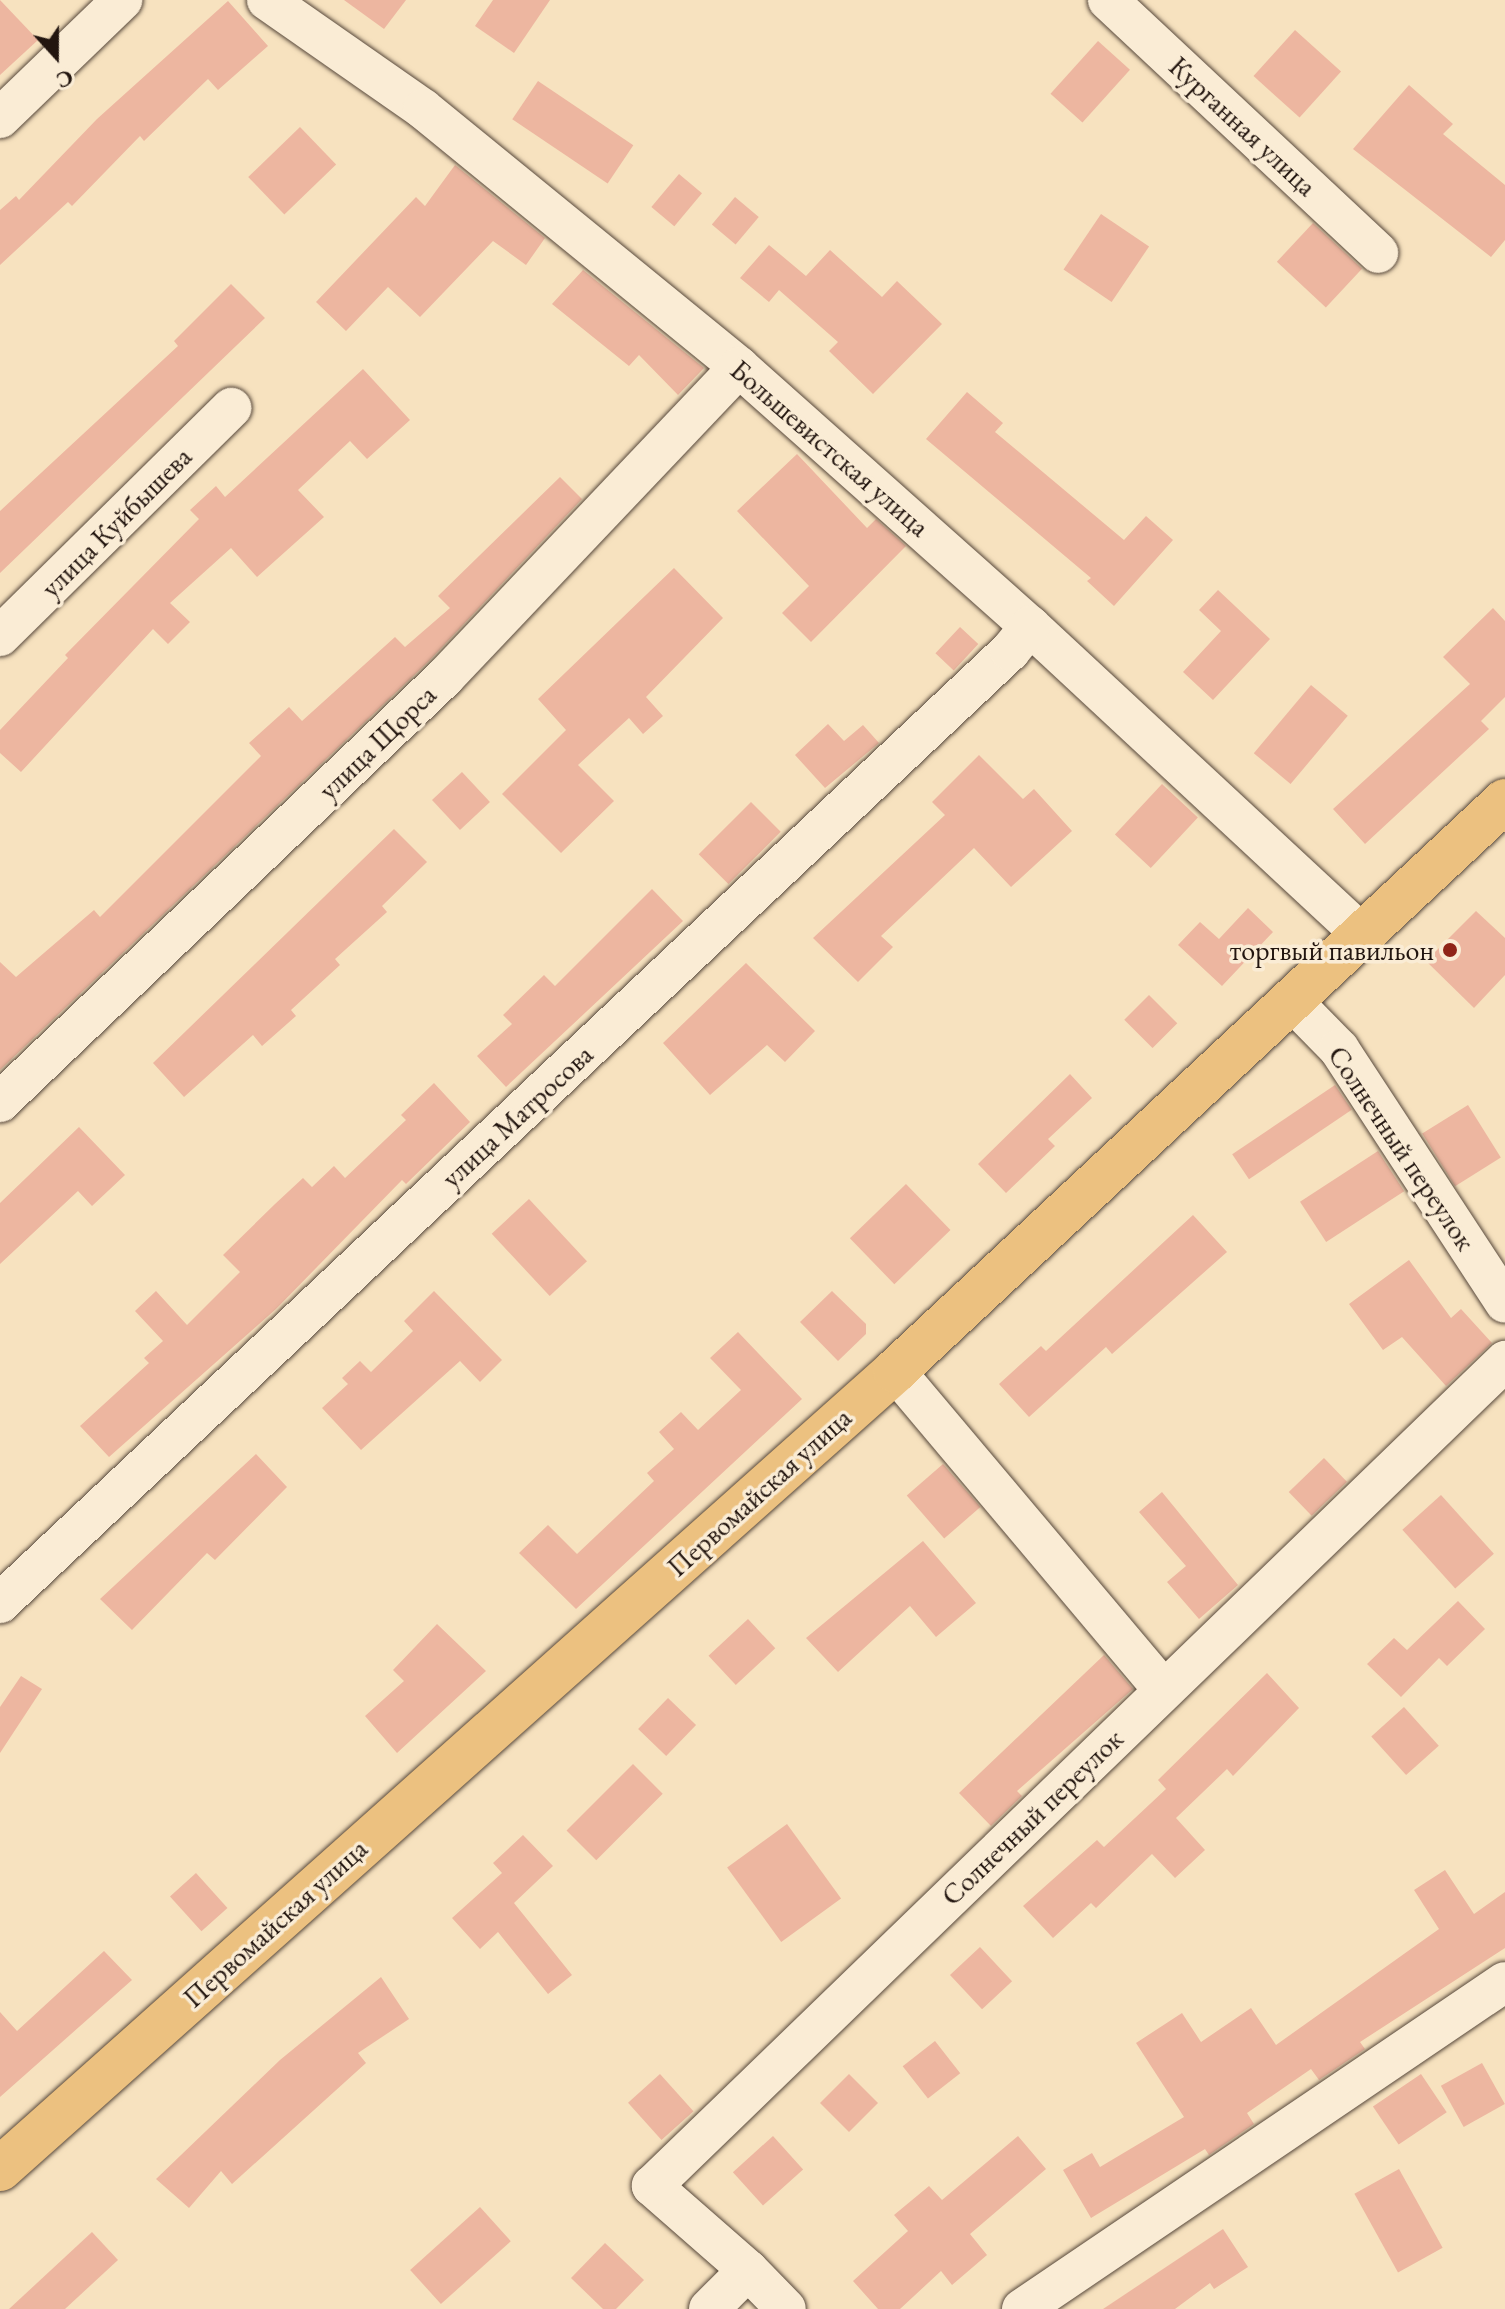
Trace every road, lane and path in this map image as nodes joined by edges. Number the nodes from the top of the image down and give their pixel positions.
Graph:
1 (122, 0) edge
2 (267, 0) edge
3 (1108, 0) edge
4 (0, 118) edge
5 (1378, 253) dead end
6 (739, 367) junction
7 (231, 408) dead end
8 (1030, 626) junction
9 (0, 636) edge
10 (1501, 813) edge
11 (1362, 934) junction
12 (1291, 1000) junction
13 (0, 1102) edge
14 (1505, 1303) edge
15 (1505, 1361) edge
16 (895, 1371) junction
17 (0, 1603) edge
18 (1163, 1689) junction
19 (1505, 1982) edge
20 (0, 2169) edge
21 (748, 2270) junction
22 (709, 2309) edge
23 (786, 2309) edge
24 (1022, 2309) edge

1 - 4 street
2 - 6 street, Большевистская улица
3 - 5 street, Курганная улица
6 - 8 street, Большевистская улица
6 - 13 street, улица Щорса
7 - 9 street, улица Куйбышева
8 - 11 street, Большевистская улица
8 - 17 street, улица Матросова
10 - 11 main road, Первомайская улица
11 - 12 main road, Первомайская улица
12 - 14 street, Солнечный переулок
12 - 16 main road, Первомайская улица
15 - 18 street, Солнечный переулок
16 - 18 street
16 - 20 main road, Первомайская улица
18 - 21 street, Солнечный переулок
19 - 24 street
21 - 22 street
21 - 23 street, Солнечный переулок

